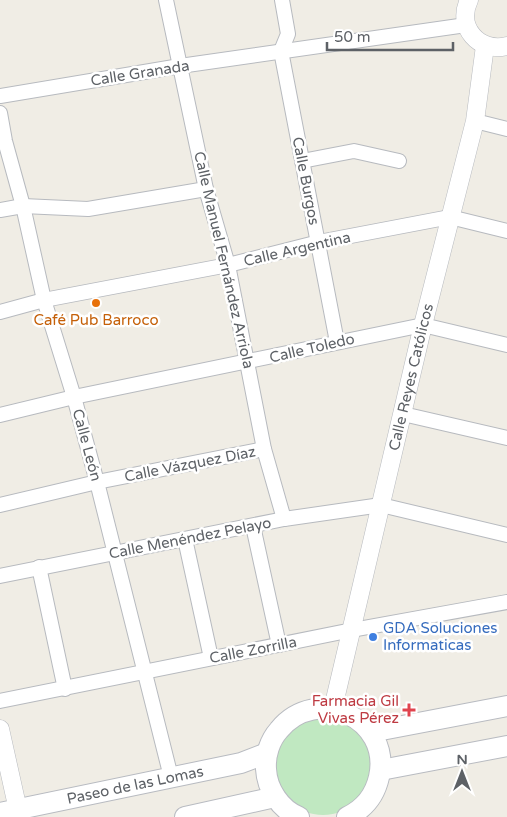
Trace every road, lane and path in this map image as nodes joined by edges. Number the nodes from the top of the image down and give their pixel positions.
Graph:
1 (166, 0) edge
2 (282, 0) edge
3 (469, 0) edge
4 (466, 25) junction
5 (485, 46) junction
6 (507, 46) edge
7 (281, 51) junction
8 (180, 66) junction
9 (0, 96) edge
10 (0, 113) edge
11 (474, 121) junction
12 (507, 129) edge
13 (302, 161) junction
14 (400, 161) dead end
15 (206, 189) junction
16 (23, 206) junction
17 (0, 210) edge
18 (450, 217) junction
19 (507, 231) edge
20 (318, 242) junction
21 (228, 264) junction
22 (44, 300) junction
23 (0, 312) edge
24 (424, 325) junction
25 (337, 342) junction
26 (507, 345) edge
27 (248, 362) junction
28 (74, 397) junction
29 (403, 414) junction
30 (0, 415) edge
31 (507, 438) edge
32 (264, 449) junction
33 (97, 482) junction
34 (0, 505) edge
35 (381, 505) junction
36 (284, 519) junction
37 (253, 526) junction
38 (507, 535) edge
39 (185, 539) junction
40 (115, 552) junction
41 (39, 567) junction
42 (0, 576) edge
43 (507, 602) edge
44 (352, 630) junction
45 (279, 645) junction
46 (210, 658) junction
47 (146, 673) junction
48 (65, 689) junction
49 (0, 701) edge
50 (507, 706) edge
51 (333, 708) junction
52 (0, 729) edge
53 (370, 732) junction
54 (507, 746) edge
55 (267, 753) junction
56 (381, 770) junction
57 (171, 777) junction
58 (275, 797) junction
59 (12, 814) edge
60 (186, 817) edge
61 (299, 817) edge
62 (347, 817) edge

1 - 8 street, Calle Manuel Fernández Arriola
2 - 7 street
3 - 4 street
4 - 5 street
4 - 7 street, Calle Granada
5 - 6 street
5 - 11 street, Calle Reyes Católicos
7 - 8 street, Calle Granada
7 - 13 street, Calle Burgos
8 - 9 street, Calle Granada
8 - 15 street, Calle Manuel Fernández Arriola
10 - 16 street, Calle León
11 - 12 street
11 - 18 street, Calle Reyes Católicos
13 - 14 street
13 - 20 street, Calle Burgos
15 - 16 street
15 - 21 street, Calle Manuel Fernández Arriola
16 - 17 street
16 - 22 street, Calle León
18 - 19 street, Calle Argentina
18 - 20 street, Calle Argentina
18 - 24 street, Calle Reyes Católicos
20 - 21 street, Calle Argentina
20 - 25 street, Calle Burgos
21 - 22 street, Calle Argentina
21 - 27 street, Calle Manuel Fernández Arriola
22 - 23 street, Calle Argentina
22 - 28 street, Calle León
24 - 25 street, Calle Toledo
24 - 26 street, Calle Toledo
24 - 29 street, Calle Reyes Católicos
25 - 27 street, Calle Toledo
27 - 28 street, Calle Toledo
27 - 32 street, Calle Manuel Fernández Arriola
28 - 30 street, Calle Toledo
28 - 33 street, Calle León
29 - 31 street
29 - 35 street, Calle Reyes Católicos
32 - 33 street, Calle Vázquez Díaz
32 - 36 street, Calle Manuel Fernández Arriola
33 - 34 street, Calle Vázquez Díaz
33 - 40 street, Calle León
35 - 36 street, Calle Menéndez Pelayo
35 - 38 street
35 - 44 street, Calle Reyes Católicos
36 - 37 street, Calle Menéndez Pelayo
37 - 39 street, Calle Menéndez Pelayo
37 - 45 street
39 - 40 street, Calle Menéndez Pelayo
39 - 46 street
40 - 41 street, Calle Menéndez Pelayo
40 - 47 street, Calle León
41 - 42 street, Calle Menéndez Pelayo
41 - 48 street
43 - 44 street, Calle Zorrilla
44 - 45 street, Calle Zorrilla
44 - 51 street, Calle Reyes Católicos
45 - 46 street, Calle Zorrilla
46 - 47 street, Calle Zorrilla
47 - 48 street, Calle Zorrilla
47 - 57 street, Calle León
48 - 49 street, Calle Zorrilla
50 - 53 main road
51 - 53 main road
51 - 55 main road
52 - 59 street
53 - 56 main road
54 - 56 main road
55 - 57 main road, Paseo de las Lomas
55 - 58 main road
56 - 62 main road
57 - 59 main road, Paseo de las Lomas
58 - 60 main road
58 - 61 main road

